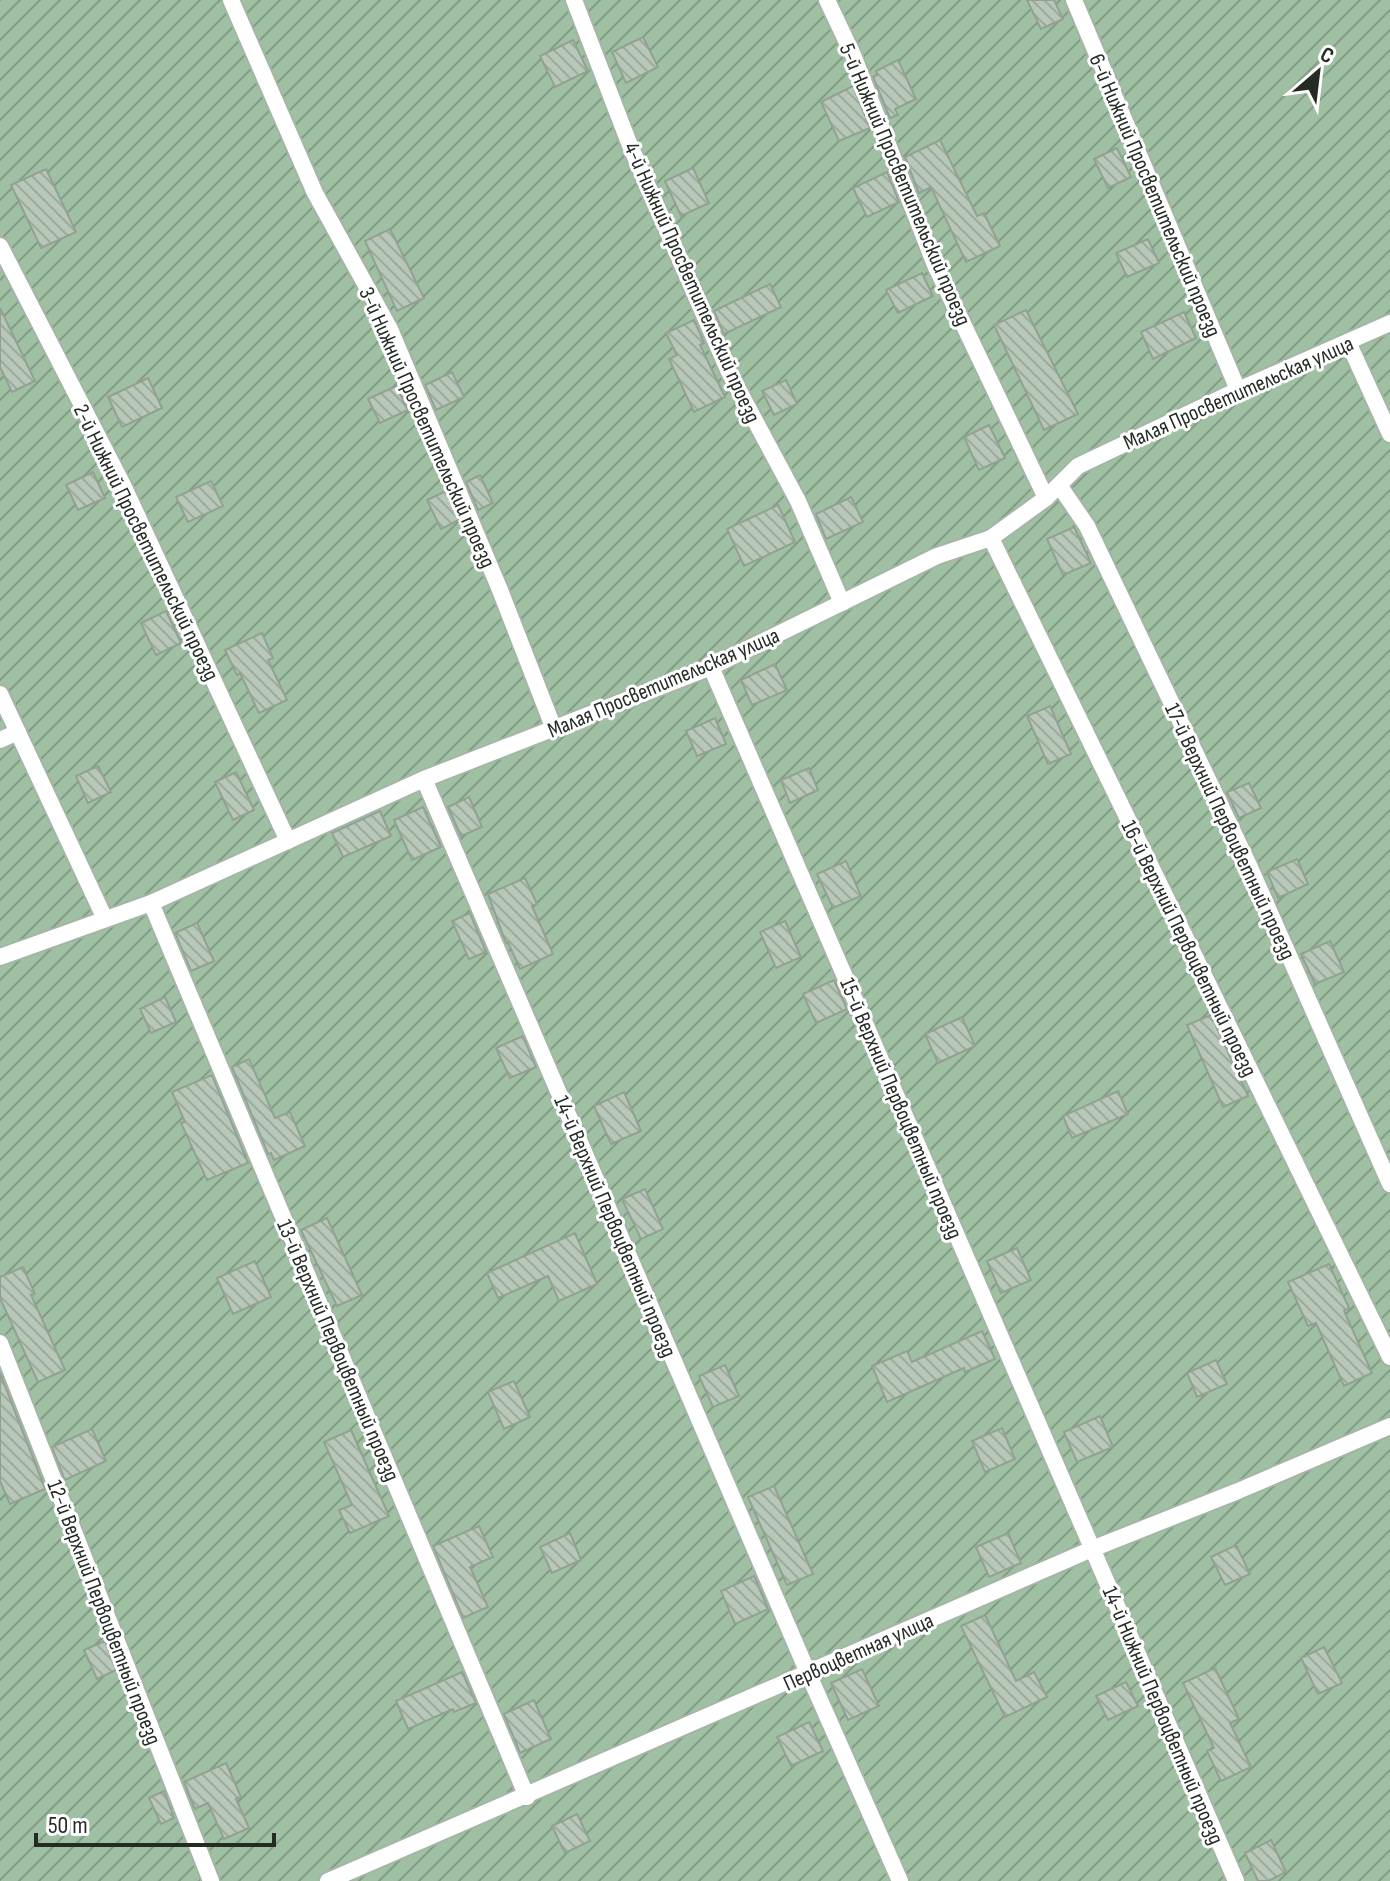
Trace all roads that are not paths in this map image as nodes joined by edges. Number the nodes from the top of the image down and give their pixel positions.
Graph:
1 (231, 0) edge
2 (574, 0) edge
3 (827, 0) edge
4 (1074, 0) edge
5 (0, 246) edge
6 (1390, 323) edge
7 (1348, 342) junction
8 (1238, 390) junction
9 (1390, 434) edge
10 (1059, 485) junction
11 (1046, 498) junction
12 (991, 538) junction
13 (842, 603) junction
14 (711, 667) junction
15 (0, 694) edge
16 (554, 729) junction
17 (18, 732) junction
18 (0, 740) edge
19 (424, 779) junction
20 (288, 841) junction
21 (151, 903) junction
22 (105, 919) junction
23 (0, 957) edge
24 (1390, 1184) edge
25 (0, 1343) edge
26 (1390, 1357) edge
27 (1389, 1428) edge
28 (1092, 1549) junction
29 (808, 1673) junction
30 (527, 1797) junction
31 (211, 1881) edge
32 (328, 1881) edge
33 (900, 1881) edge
34 (1236, 1881) edge

1 - 16 lane, 3-й Нижний Просветительский проезд
2 - 13 lane, 4-й Нижний Просветительский проезд
3 - 11 lane, 5-й Нижний Просветительский проезд
4 - 8 lane, 6-й Нижний Просветительский проезд
5 - 20 lane, 2-й Нижний Просветительский проезд
6 - 7 lane, Малая Просветительская улица
7 - 8 lane, Малая Просветительская улица
7 - 9 lane
8 - 10 lane, Малая Просветительская улица
10 - 11 lane, Малая Просветительская улица
10 - 24 lane, 17-й Верхний Первоцветный проезд
11 - 12 lane, Малая Просветительская улица
12 - 13 lane, Малая Просветительская улица
12 - 26 lane, 16-й Верхний Первоцветный проезд
13 - 14 lane, Малая Просветительская улица
14 - 16 lane, Малая Просветительская улица
14 - 28 lane, 15-й Верхний Первоцветный проезд
15 - 17 lane
16 - 19 lane, Малая Просветительская улица
17 - 18 lane
17 - 22 lane
19 - 20 lane, Малая Просветительская улица
19 - 29 lane, 14-й Верхний Первоцветный проезд
20 - 21 lane, Малая Просветительская улица
21 - 22 lane, Малая Просветительская улица
21 - 30 lane, 13-й Верхний Первоцветный проезд
22 - 23 lane, Малая Просветительская улица
25 - 31 lane, 12-й Верхний Первоцветный проезд
27 - 28 lane, Первоцветная улица
28 - 29 lane, Первоцветная улица
28 - 34 lane, 14-й Нижний Первоцветный проезд
29 - 30 lane, Первоцветная улица
29 - 33 lane, 14-й Верхний Первоцветный проезд
30 - 32 lane, Первоцветная улица

